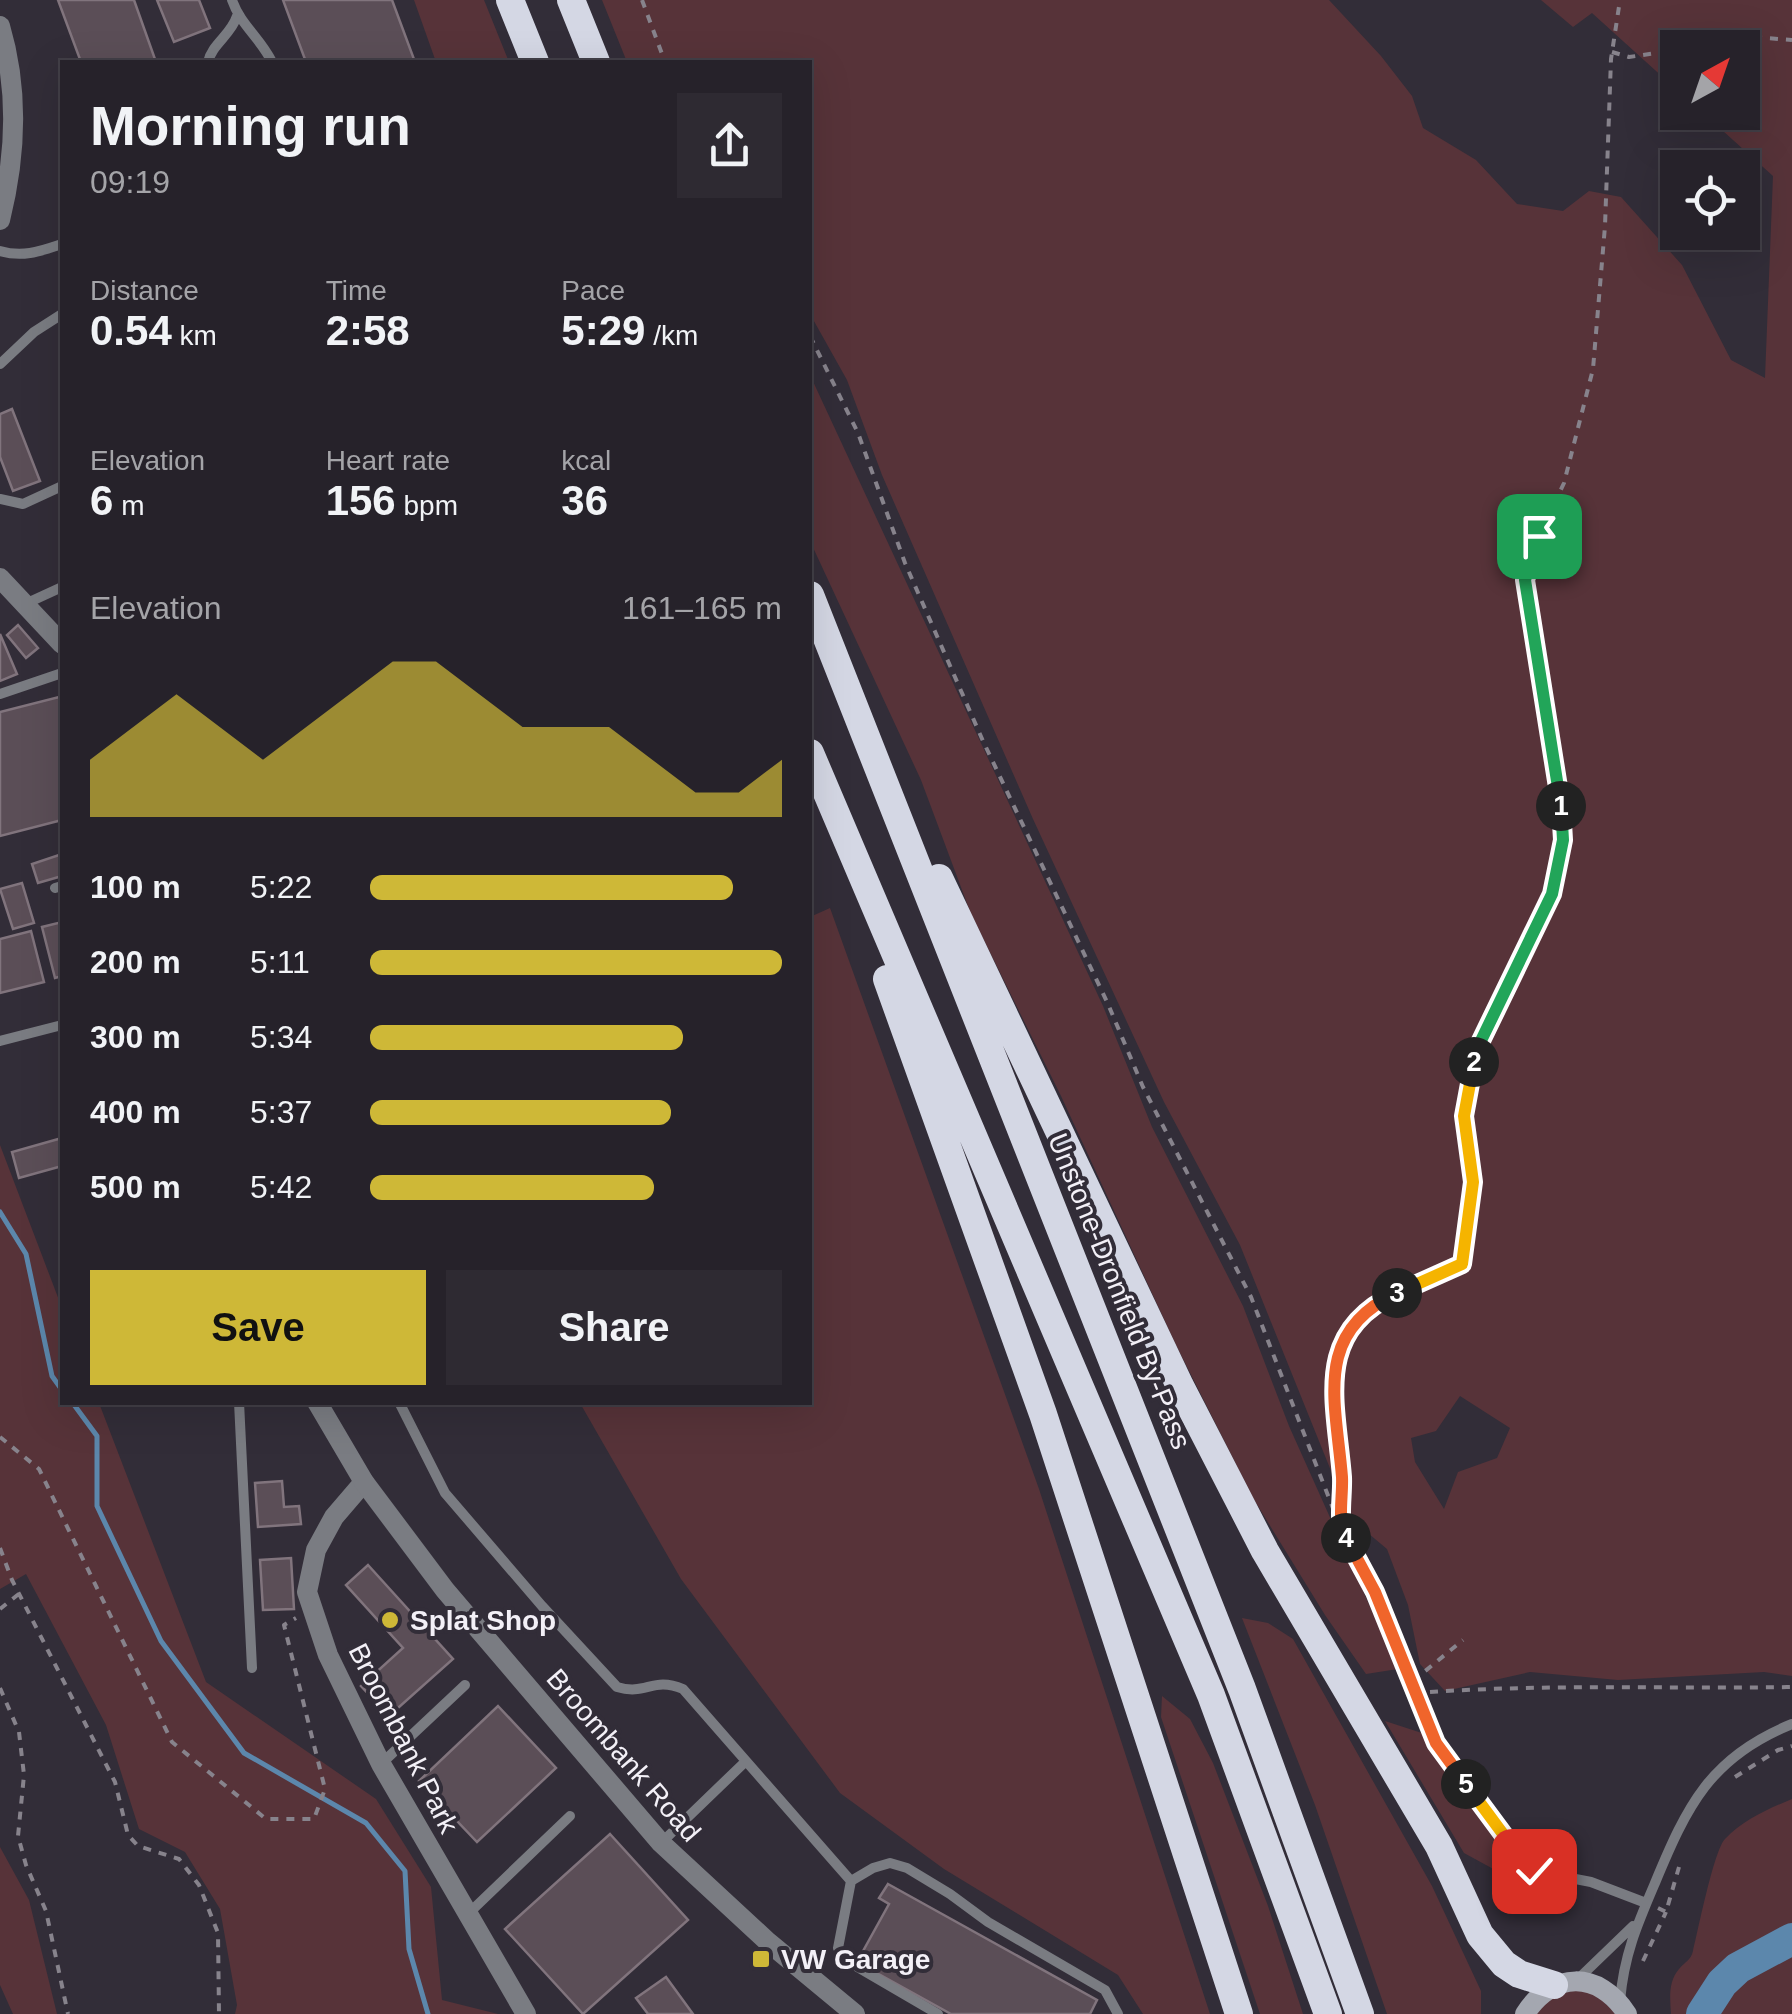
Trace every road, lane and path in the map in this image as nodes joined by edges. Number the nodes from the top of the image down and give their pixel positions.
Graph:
1 (232, 0) edge
2 (510, 0) edge
3 (571, 0) edge
4 (642, 0) edge
5 (1620, 0) edge
6 (237, 16) junction
7 (0, 26) edge
8 (1760, 38) edge
9 (1792, 40) edge
10 (1612, 52) junction
11 (1660, 53) edge
12 (208, 60) edge
13 (271, 60) edge
14 (533, 60) edge
15 (595, 60) edge
16 (665, 60) edge
17 (0, 220) edge
18 (60, 245) edge
19 (0, 250) edge
20 (60, 315) edge
21 (812, 340) edge
22 (0, 364) edge
23 (60, 487) edge
24 (0, 500) edge
25 (0, 578) edge
26 (60, 589) edge
27 (812, 600) edge
28 (25, 604) junction
29 (60, 642) edge
30 (60, 674) edge
31 (0, 694) edge
32 (871, 748) junction
33 (812, 759) edge
34 (812, 769) edge
35 (60, 1026) edge
36 (0, 1041) edge
37 (239, 1405) edge
38 (320, 1405) edge
39 (401, 1405) edge
40 (0, 1437) edge
41 (364, 1482) junction
42 (1341, 1529) junction
43 (0, 1548) edge
44 (20, 1593) junction
45 (312, 1607) junction
46 (0, 1609) edge
47 (1464, 1640) dead end
48 (252, 1668) dead end
49 (1413, 1681) junction
50 (465, 1685) dead end
51 (1792, 1687) edge
52 (0, 1688) edge
53 (1417, 1696) junction
54 (1792, 1724) edge
55 (1792, 1746) edge
56 (744, 1762) junction
57 (381, 1764) junction
58 (1733, 1779) dead end
59 (570, 1816) dead end
60 (661, 1843) junction
61 (1681, 1861) dead end
62 (852, 1881) junction
63 (1646, 1902) junction
64 (1666, 1912) junction
65 (468, 1914) junction
66 (1635, 1924) junction
67 (1638, 1971) dead end
68 (1565, 1982) junction
69 (1623, 2008) edge
70 (68, 2014) edge
71 (219, 2014) edge
72 (526, 2014) edge
73 (855, 2014) edge
74 (938, 2014) edge
75 (1118, 2014) edge
76 (1238, 2014) edge
77 (1328, 2014) edge
78 (1360, 2014) edge
79 (1524, 2014) edge

1 - 6 lane
2 - 14 highway
3 - 15 highway
4 - 16 path
5 - 10 path
6 - 12 lane
6 - 13 lane
7 - 17 street
8 - 9 path
10 - 11 path
10 - 42 path
18 - 19 lane
20 - 22 lane
21 - 42 path
23 - 24 lane
25 - 28 street
26 - 28 lane
27 - 32 highway, Unstone-Dronfield By-Pass
28 - 29 street
30 - 31 lane
32 - 68 highway
32 - 78 highway, Unstone-Dronfield By-Pass
33 - 77 highway
34 - 76 highway
35 - 36 lane
37 - 48 lane
38 - 41 street, Broombank Road
39 - 56 lane
40 - 45 path
41 - 45 street, Broombank Park
41 - 60 street, Broombank Road
42 - 49 path
43 - 44 path
44 - 46 path
44 - 71 path
45 - 57 street, Broombank Park
47 - 49 path
49 - 53 path
50 - 57 lane
51 - 53 path
52 - 70 path
53 - 63 lane
54 - 63 lane
55 - 58 path
56 - 60 lane
56 - 62 lane
57 - 65 street, Broombank Park
59 - 65 lane
60 - 73 street, Broombank Road
61 - 64 path
62 - 74 lane
62 - 75 lane
63 - 64 path
63 - 66 lane
64 - 67 path
65 - 72 street, Broombank Park
66 - 68 lane
66 - 69 lane
68 - 69 main road
68 - 79 main road

